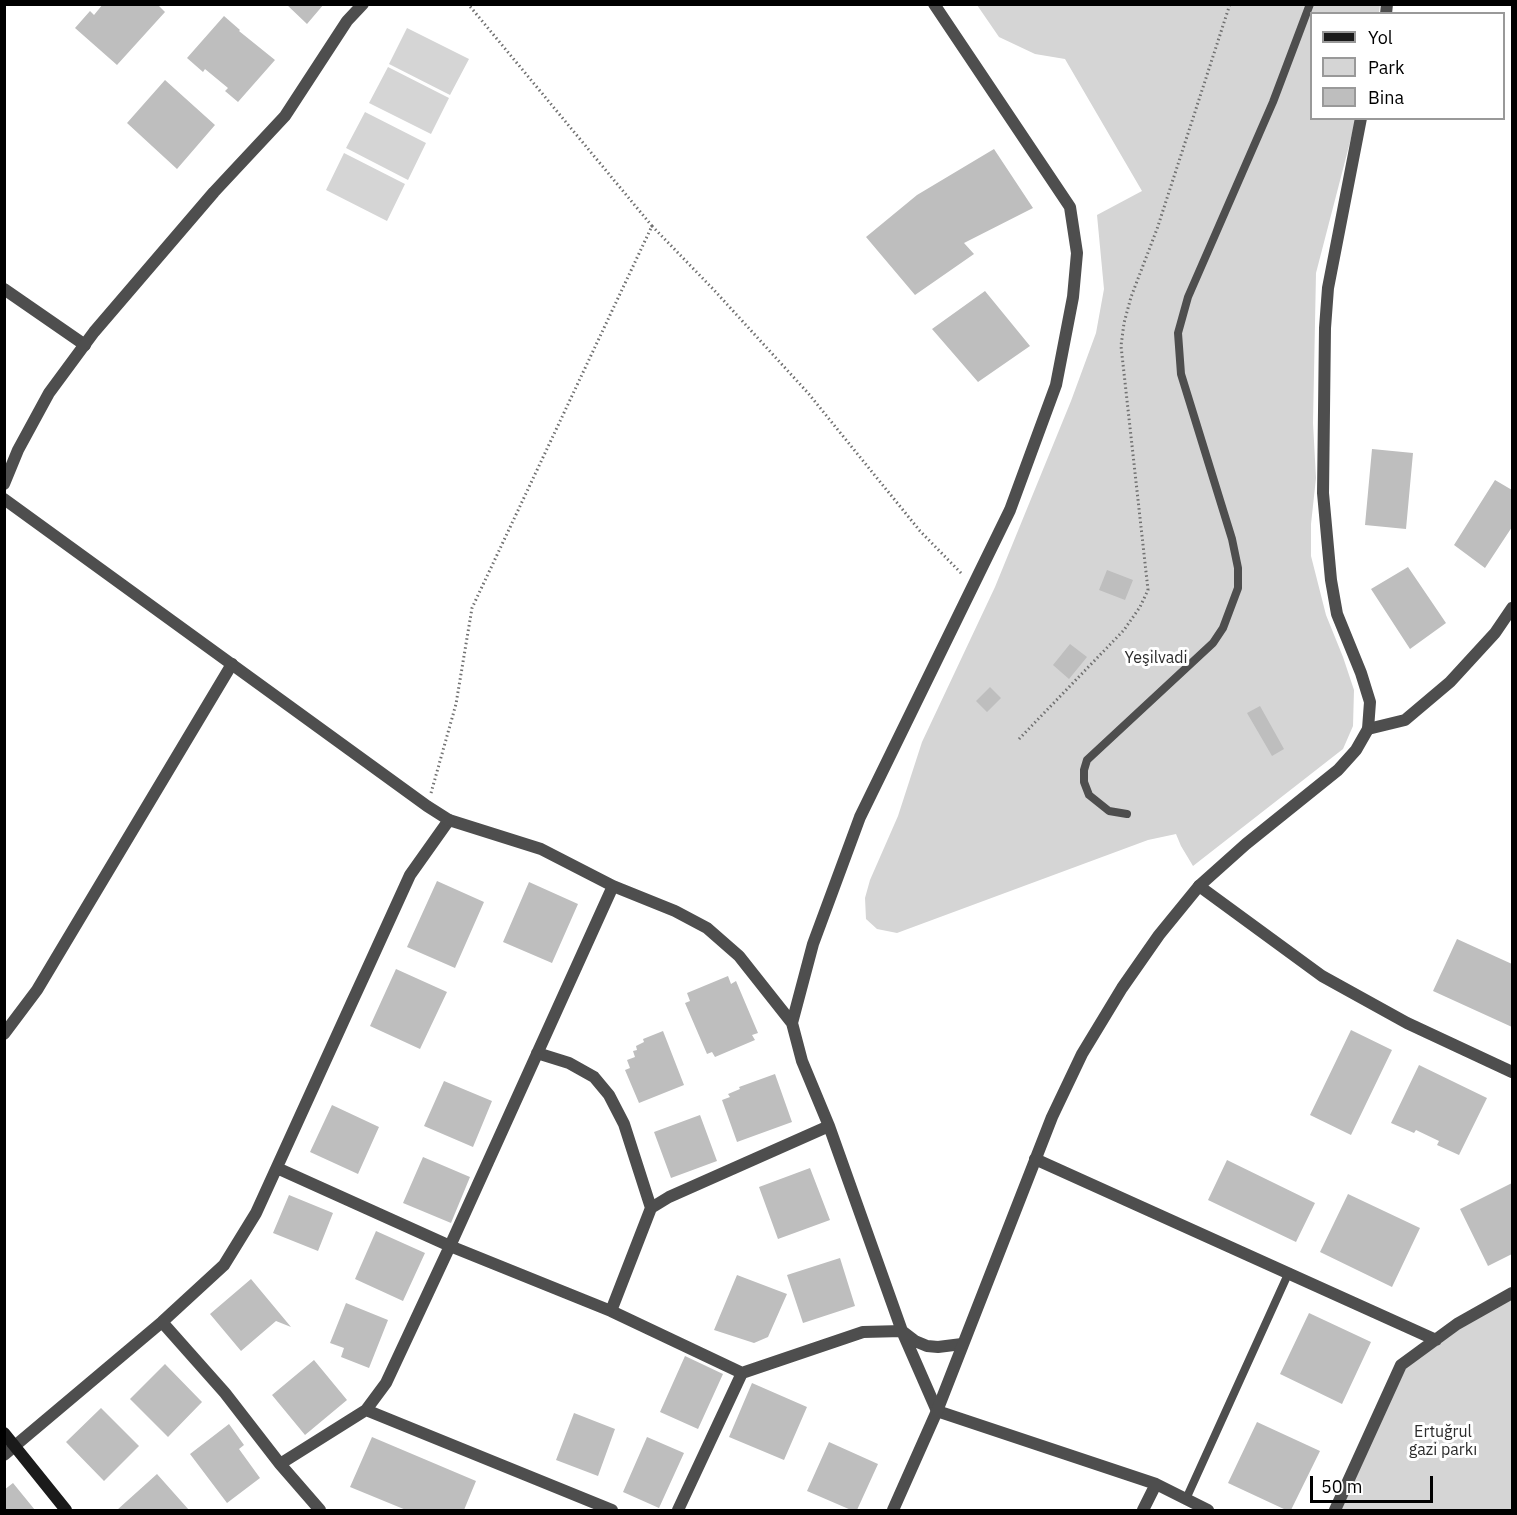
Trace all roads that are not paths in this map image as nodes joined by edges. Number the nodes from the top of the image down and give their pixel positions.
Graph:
1 (363, 4) edge
2 (934, 4) edge
3 (1310, 4) edge
4 (1362, 120) edge
5 (4, 289) edge
6 (84, 345) junction
7 (4, 484) edge
8 (4, 499) edge
9 (1512, 608) edge
10 (232, 664) junction
11 (1368, 729) junction
12 (1127, 814) dead end
13 (449, 820) junction
14 (613, 886) junction
15 (1199, 886) junction
16 (792, 1023) junction
17 (4, 1034) edge
18 (537, 1053) junction
19 (1512, 1072) edge
20 (829, 1126) junction
21 (1035, 1159) junction
22 (277, 1168) junction
23 (651, 1208) junction
24 (450, 1246) junction
25 (1289, 1272) junction
26 (1512, 1293) edge
27 (611, 1311) junction
28 (162, 1322) junction
29 (902, 1331) junction
30 (1436, 1340) junction
31 (962, 1344) junction
32 (742, 1373) junction
33 (366, 1410) junction
34 (937, 1412) junction
35 (4, 1433) edge
36 (15, 1447) junction
37 (4, 1455) edge
38 (280, 1464) junction
39 (1156, 1484) junction
40 (1185, 1499) junction
41 (66, 1510) edge
42 (320, 1510) edge
43 (612, 1510) edge
44 (678, 1510) edge
45 (892, 1510) edge
46 (1143, 1510) edge
47 (1208, 1510) edge
48 (1335, 1510) edge

1 - 6 street
2 - 16 street
3 - 12 lane
4 - 11 street
5 - 6 street
6 - 7 street
8 - 10 street
9 - 11 street
10 - 13 street
10 - 17 street
11 - 15 street
13 - 14 street
13 - 22 street
14 - 16 street
14 - 18 street
15 - 19 street
15 - 21 street
16 - 20 street
18 - 23 street
18 - 24 street
20 - 23 street
20 - 29 street
21 - 25 street
21 - 31 street
22 - 24 street
22 - 28 street
23 - 27 street
24 - 27 street
24 - 33 street
25 - 30 street
25 - 40 lane
26 - 30 street
27 - 32 street
28 - 36 street
28 - 38 street
29 - 31 street
29 - 32 street
29 - 34 street
30 - 48 street
31 - 34 street
32 - 44 street
33 - 38 street
33 - 43 street
34 - 39 street
34 - 45 street
35 - 36 main road
36 - 37 street
36 - 41 main road
38 - 42 street
39 - 40 street
39 - 46 street
40 - 47 street

